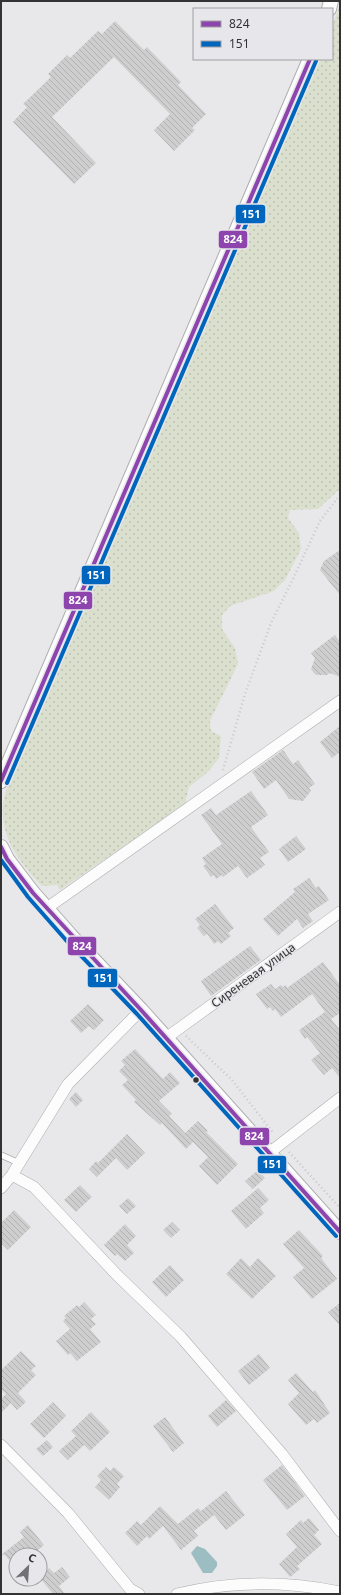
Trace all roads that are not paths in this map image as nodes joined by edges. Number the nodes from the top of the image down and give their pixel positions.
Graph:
1 (310, 60) edge
2 (340, 701) edge
3 (1, 781) edge
4 (1, 848) edge
5 (47, 908) junction
6 (340, 912) edge
7 (141, 1010) junction
8 (166, 1038) junction
9 (340, 1098) edge
10 (269, 1152) junction
11 (1, 1155) edge
12 (19, 1163) junction
13 (12, 1175) junction
14 (1, 1188) edge
15 (340, 1232) edge
16 (1, 1445) edge
17 (340, 1531) edge
18 (340, 1592) edge
19 (139, 1594) edge
20 (176, 1594) edge

1 - 3 street
2 - 5 street
4 - 5 street
5 - 7 street
6 - 8 street, Сиреневая улица
7 - 8 street
7 - 12 street
8 - 10 street
9 - 10 street
10 - 15 street
11 - 12 lane
12 - 13 street
13 - 14 street
13 - 17 street
16 - 19 street
18 - 20 street

